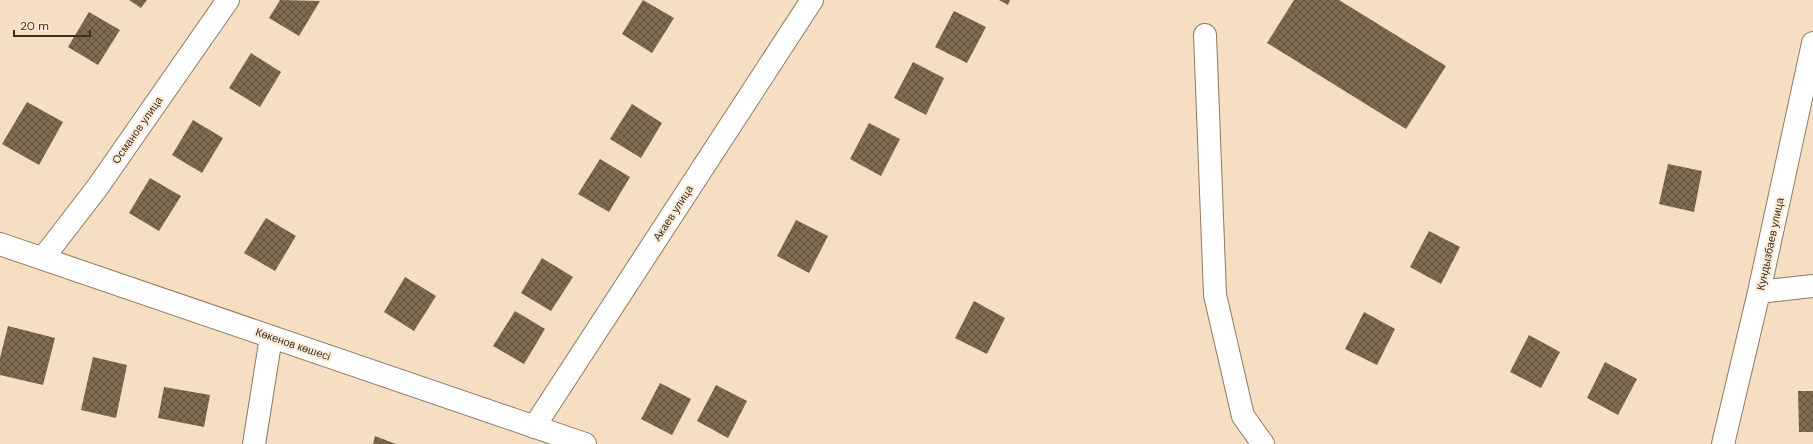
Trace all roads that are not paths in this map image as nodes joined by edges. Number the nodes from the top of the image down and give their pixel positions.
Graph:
1 (228, 0) edge
2 (812, 0) edge
3 (1205, 35) dead end
4 (1813, 43) edge
5 (0, 244) edge
6 (43, 258) junction
7 (1813, 286) edge
8 (1759, 292) junction
9 (271, 337) junction
10 (534, 427) junction
11 (254, 444) edge
12 (585, 444) edge
13 (1263, 444) edge
14 (1723, 444) edge

1 - 6 street, Османов улица
2 - 10 street, Акаев улица
3 - 13 street
4 - 8 street, Кундызбаев улица
5 - 6 street, Көкенов көшесі
6 - 9 street, Көкенов көшесі
7 - 8 street
8 - 14 street, Кундызбаев улица
9 - 10 street, Көкенов көшесі
9 - 11 street
10 - 12 street, Көкенов көшесі

